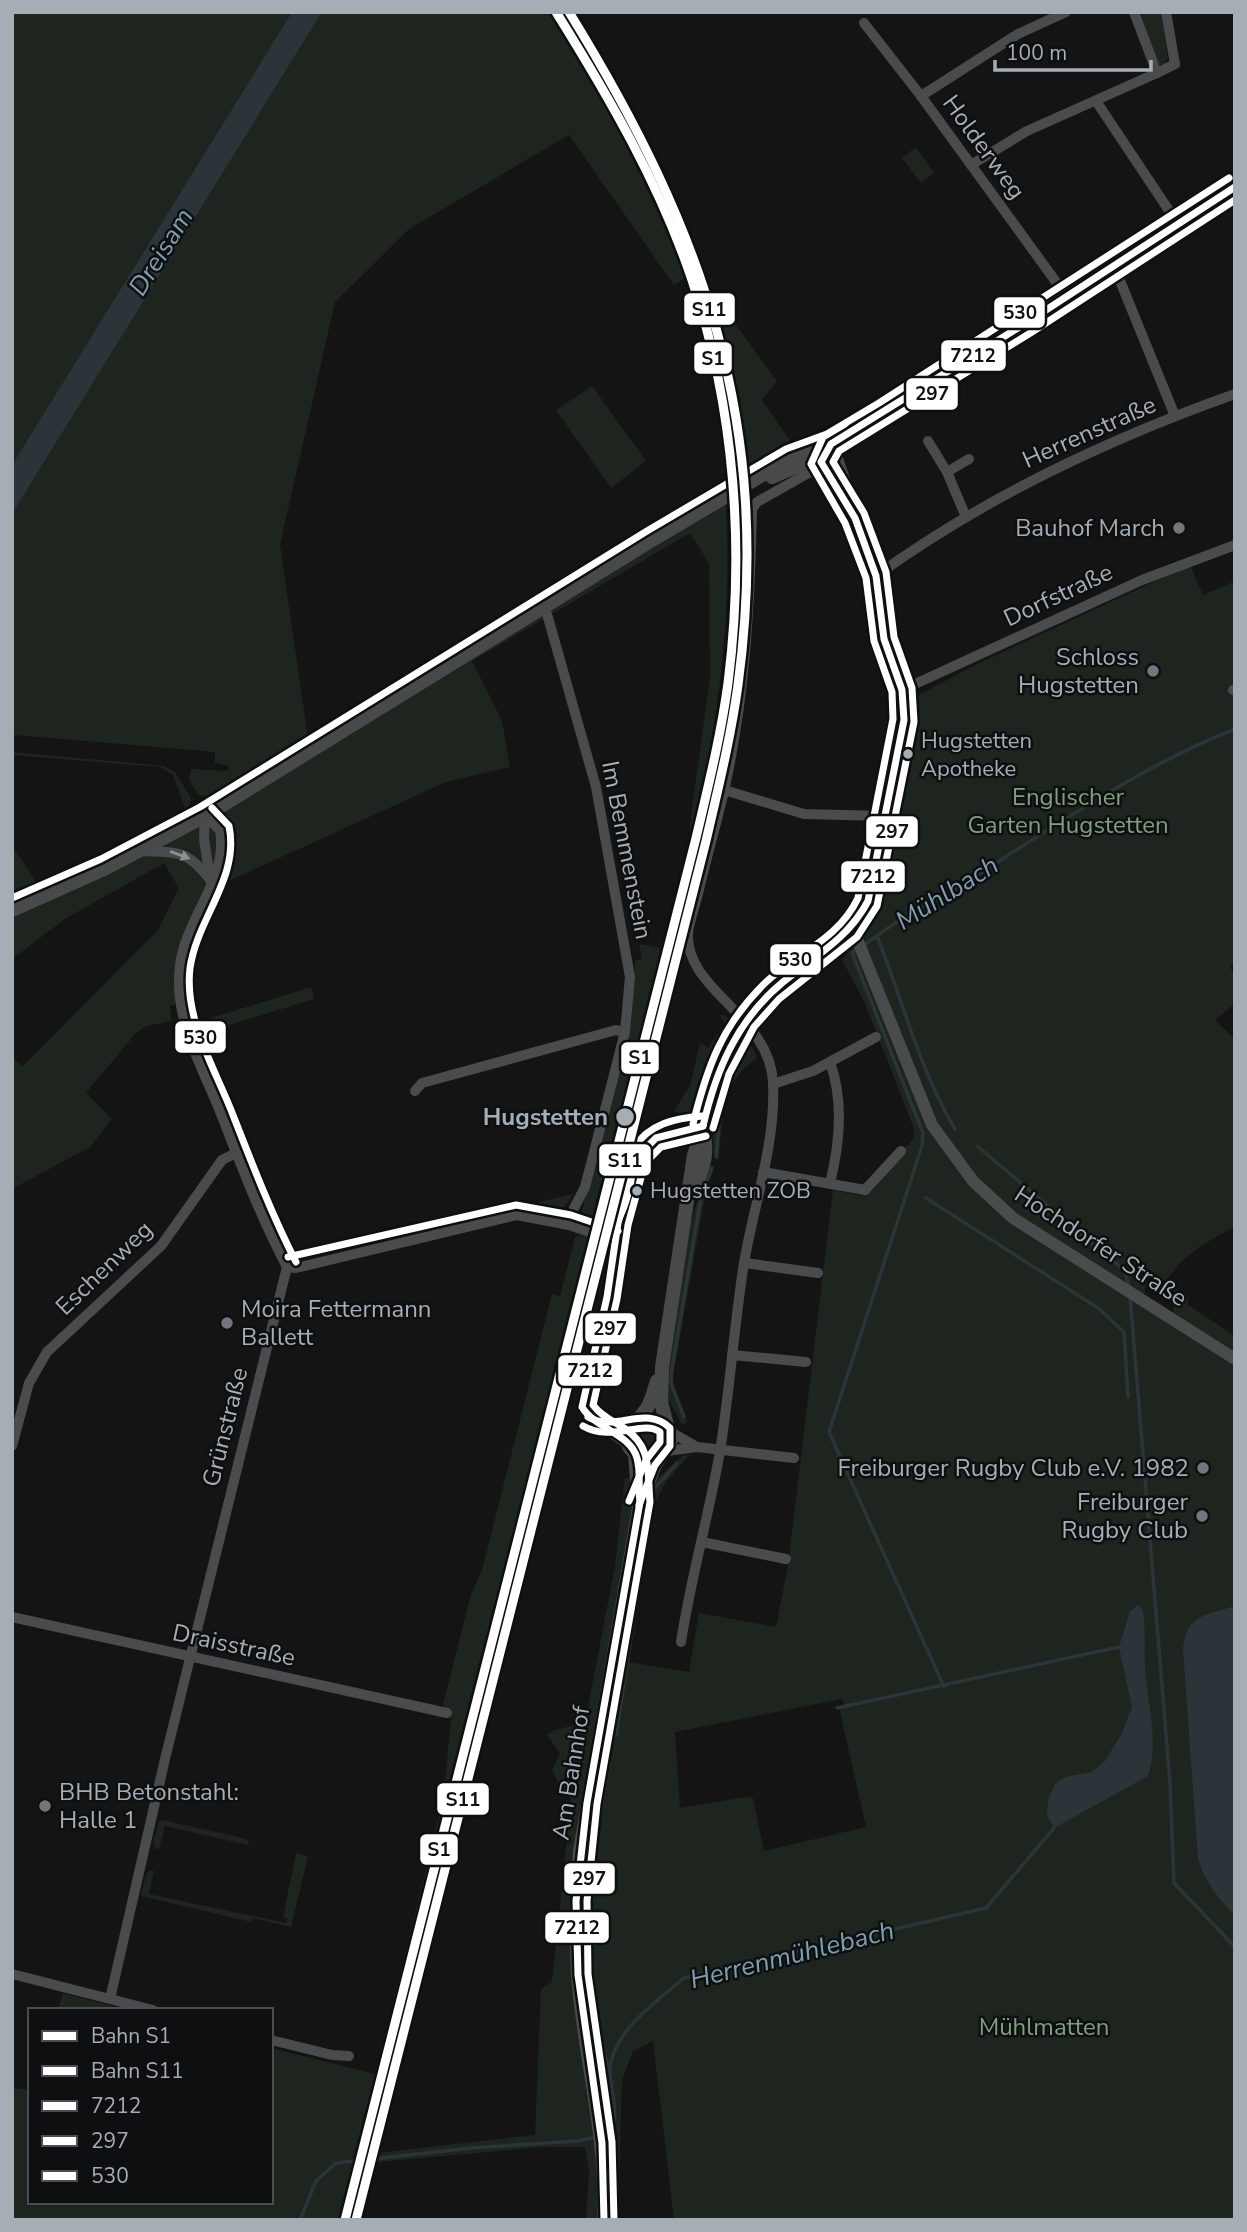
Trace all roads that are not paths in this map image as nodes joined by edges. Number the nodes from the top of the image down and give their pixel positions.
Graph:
1 (1066, 12) edge
2 (1134, 12) edge
3 (1166, 12) edge
4 (864, 23) dead end
5 (1157, 73) junction
6 (921, 96) junction
7 (1096, 101) junction
8 (971, 165) junction
9 (1235, 187) edge
10 (1178, 224) junction
11 (1114, 266) junction
12 (1067, 297) junction
13 (1235, 394) edge
14 (1175, 416) junction
15 (928, 441) dead end
16 (831, 444) junction
17 (969, 459) dead end
18 (819, 466) junction
19 (947, 472) junction
20 (750, 483) junction
21 (966, 517) junction
22 (855, 518) junction
23 (1235, 545) edge
24 (876, 576) junction
25 (542, 606) junction
26 (902, 690) junction
27 (724, 790) junction
28 (205, 816) junction
29 (885, 816) junction
30 (139, 851) junction
31 (211, 881) junction
32 (12, 909) edge
33 (858, 940) junction
34 (746, 1019) junction
35 (625, 1032) junction
36 (876, 1037) dead end
37 (830, 1062) junction
38 (773, 1084) junction
39 (415, 1091) dead end
40 (901, 1151) dead end
41 (236, 1153) junction
42 (763, 1172) junction
43 (831, 1183) junction
44 (569, 1225) junction
45 (745, 1262) junction
46 (287, 1267) junction
47 (818, 1273) dead end
48 (732, 1355) junction
49 (1235, 1359) edge
50 (806, 1362) dead end
51 (662, 1367) junction
52 (637, 1420) junction
53 (598, 1424) junction
54 (668, 1427) junction
55 (12, 1446) edge
56 (697, 1447) junction
57 (720, 1449) junction
58 (633, 1450) junction
59 (663, 1454) junction
60 (794, 1458) dead end
61 (640, 1502) junction
62 (702, 1542) junction
63 (786, 1559) dead end
64 (12, 1617) edge
65 (681, 1642) dead end
66 (190, 1657) junction
67 (447, 1713) dead end
68 (12, 1974) edge
69 (110, 1999) junction
70 (145, 2008) edge
71 (273, 2040) edge
72 (349, 2056) dead end
73 (604, 2220) edge

1 - 6 street
2 - 5 street
3 - 5 street
4 - 6 street, Holderweg
5 - 7 street
6 - 8 street, Holderweg
7 - 8 street
7 - 10 street
8 - 12 street, Holderweg
9 - 10 main road
10 - 11 main road
11 - 12 main road
11 - 14 street
12 - 16 main road
13 - 14 street, Herrenstraße
14 - 21 street, Herrenstraße
15 - 19 street
16 - 18 main road
16 - 20 main road
16 - 22 main road
17 - 19 street
18 - 20 main road
18 - 22 main road
18 - 27 street
19 - 21 street
20 - 25 main road
21 - 24 street, Herrenstraße
22 - 24 main road
23 - 26 street, Dorfstraße
24 - 26 main road
25 - 28 main road
25 - 35 street, Im Bemmenstein
26 - 29 main road
27 - 29 street
27 - 34 street
28 - 30 main road
28 - 31 street
28 - 31 street
29 - 33 main road
30 -> 31 street
30 - 32 main road
31 - 41 street
33 - 34 main road, Am Bahnhof
33 - 49 street, Hochdorfer Straße
34 - 38 street
34 - 51 main road, Am Bahnhof
35 - 39 street
35 - 44 street, Im Bemmenstein
36 - 37 street
37 - 38 street
37 - 43 street
38 - 42 street
40 - 43 street
41 - 46 street
41 - 55 street, Eschenweg
42 - 43 street
42 - 45 street
44 - 46 street
44 - 53 street
45 - 47 street
45 - 48 street
46 - 66 street, Grünstraße
48 - 50 street
48 - 57 street
51 - 52 main road, Am Bahnhof
51 - 54 main road, Am Bahnhof
52 - 53 street
52 - 54 main road
52 - 58 main road, Am Bahnhof
53 - 58 street
54 - 56 street
54 - 59 main road, Am Bahnhof
56 - 57 street
56 - 59 street
57 - 60 street
57 - 62 street
58 - 59 main road
58 - 61 main road, Am Bahnhof
59 - 61 main road, Am Bahnhof
61 - 73 main road, Am Bahnhof
62 - 63 street
62 - 65 street
64 - 66 street, Draisstraße
66 - 67 street, Draisstraße
66 - 69 street, Grünstraße
68 - 69 street
69 - 70 street
71 - 72 street

